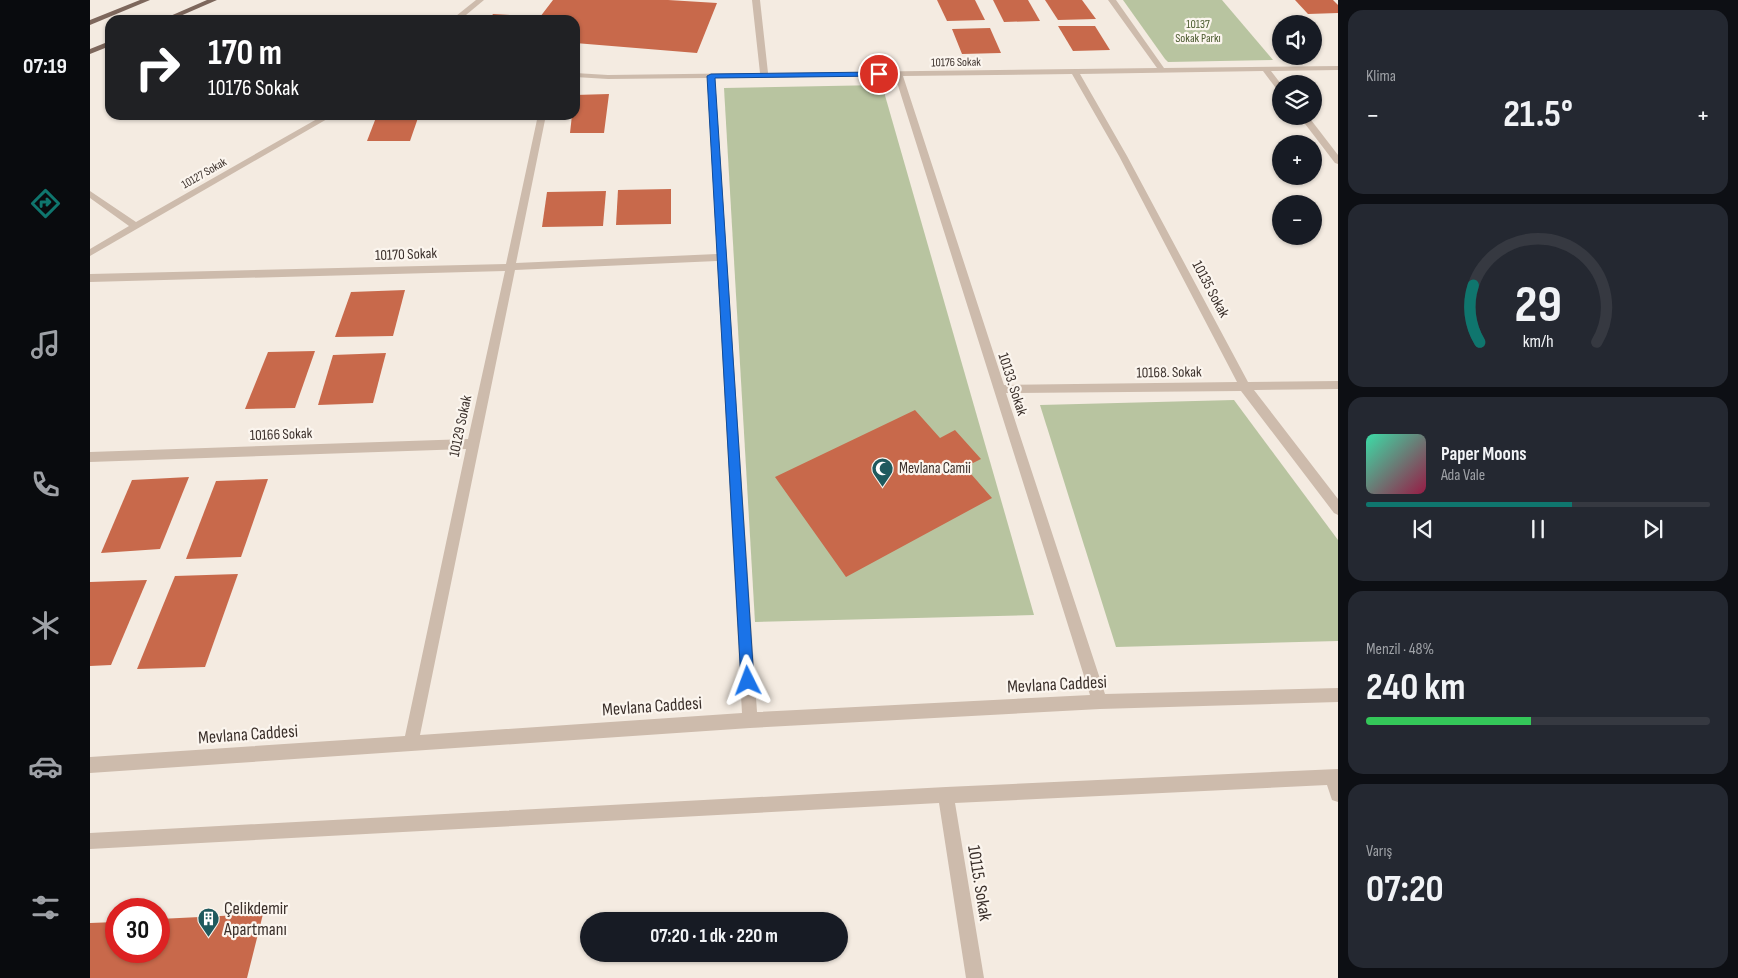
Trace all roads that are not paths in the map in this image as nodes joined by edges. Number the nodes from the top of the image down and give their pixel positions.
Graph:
1 (146, 0) edge
2 (213, 0) edge
3 (480, 0) edge
4 (756, 0) edge
5 (1112, 0) edge
6 (109, 15) edge
7 (177, 15) edge
8 (461, 15) edge
9 (105, 17) edge
10 (90, 23) edge
11 (105, 45) edge
12 (90, 52) edge
13 (1338, 68) edge
14 (1265, 69) junction
15 (1162, 70) junction
16 (1075, 72) junction
17 (898, 74) junction
18 (580, 75) edge
19 (711, 76) junction
20 (764, 76) junction
21 (1272, 78) edge
22 (321, 120) edge
23 (541, 120) edge
24 (1310, 125) edge
25 (1338, 160) edge
26 (90, 194) edge
27 (135, 226) junction
28 (90, 253) edge
29 (722, 257) junction
30 (510, 266) junction
31 (90, 278) edge
32 (1338, 384) edge
33 (1246, 386) junction
34 (1000, 389) junction
35 (473, 444) junction
36 (90, 457) edge
37 (1338, 509) edge
38 (1338, 695) edge
39 (1100, 702) junction
40 (750, 720) junction
41 (411, 743) junction
42 (90, 765) edge
43 (1334, 777) edge
44 (1338, 794) edge
45 (946, 795) junction
46 (90, 841) edge
47 (975, 978) edge

1 - 6 main road
2 - 7 main road
3 - 8 street
4 - 20 street
5 - 15 street
9 - 10 main road
11 - 12 main road
13 - 14 street, 10176 Sokak
14 - 15 street, 10176 Sokak
14 - 21 street
15 - 16 street, 10176 Sokak
16 - 17 street, 10176 Sokak
16 - 33 street, 10135 Sokak
17 - 20 street, 10176 Sokak
17 - 34 street, 10133. Sokak
18 - 19 street, 10176 Sokak
19 - 20 street, 10176 Sokak
19 - 29 street
22 - 27 street, 10127 Sokak
23 - 30 street, 10129 Sokak
24 - 25 street
26 - 27 street
27 - 28 street, 10127 Sokak
29 - 30 street, 10170 Sokak
29 - 40 street
30 - 31 street, 10170 Sokak
30 - 35 street, 10129 Sokak
32 - 33 street, 10168. Sokak
33 - 34 street, 10168. Sokak
33 - 37 street, 10135 Sokak
34 - 39 street, 10133. Sokak
35 - 36 street, 10166 Sokak
35 - 41 street, 10129 Sokak
38 - 39 street, Mevlana Caddesi
39 - 40 street, Mevlana Caddesi
40 - 41 street, Mevlana Caddesi
41 - 42 street, Mevlana Caddesi
43 - 44 street
43 - 45 street
45 - 46 street
45 - 47 street, 10115. Sokak

